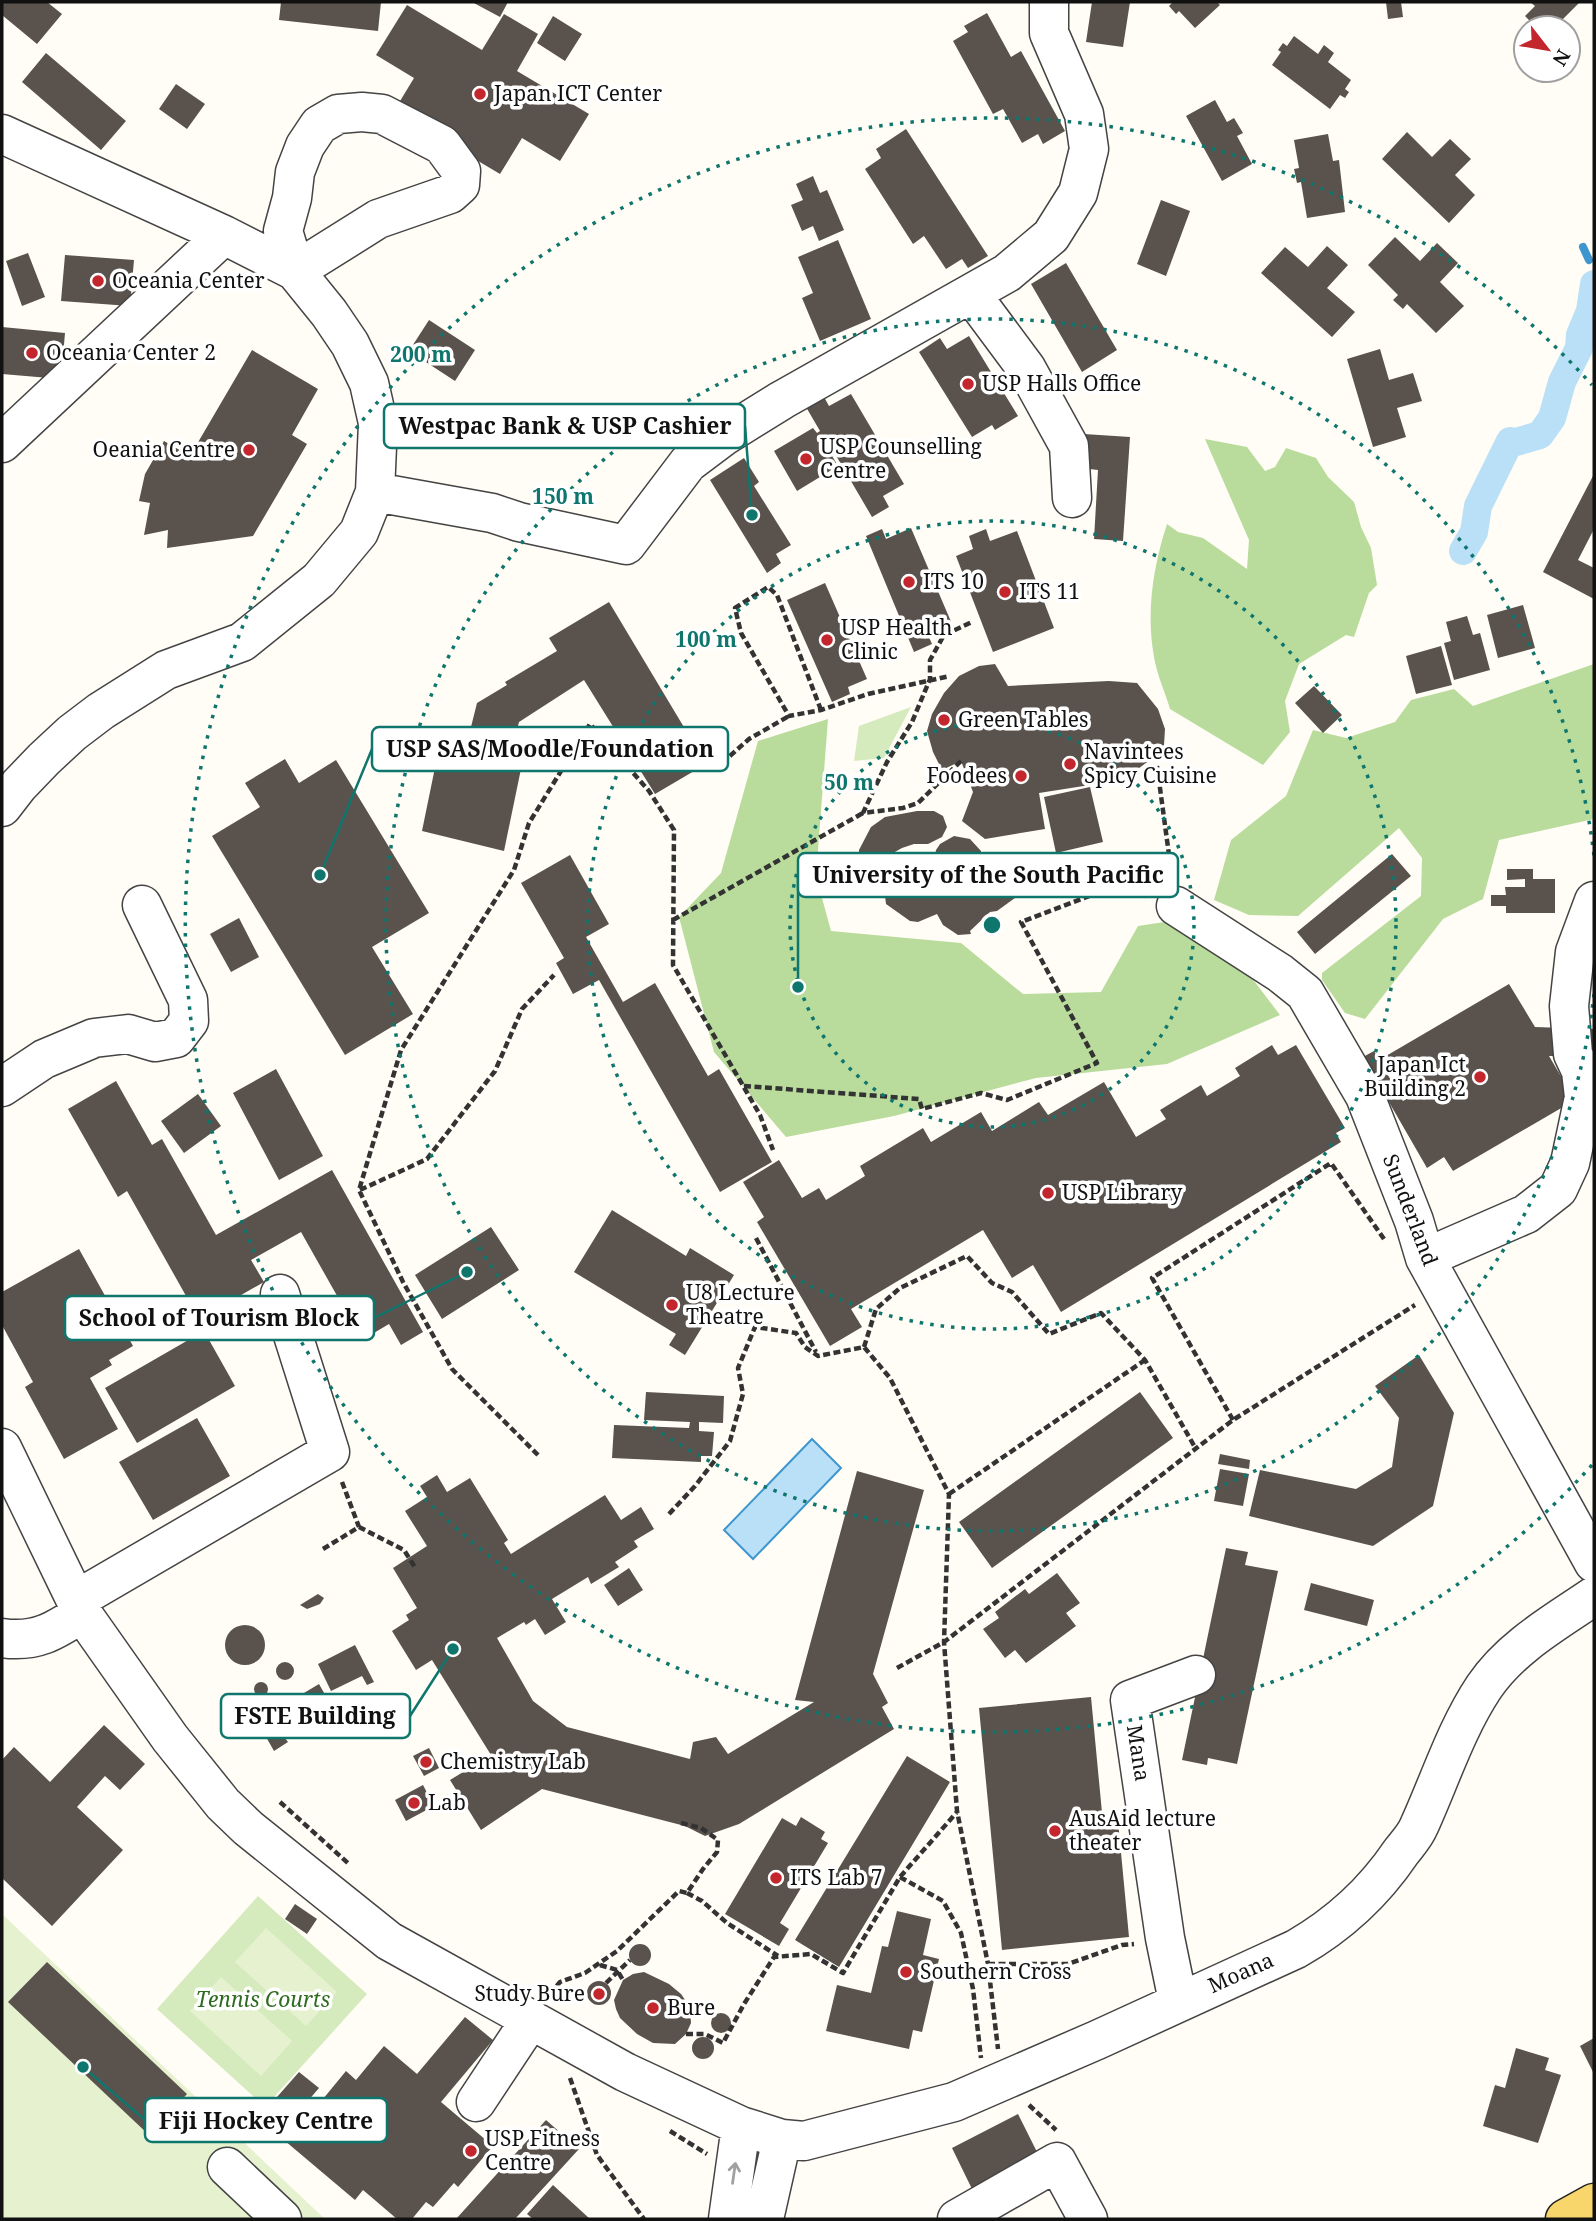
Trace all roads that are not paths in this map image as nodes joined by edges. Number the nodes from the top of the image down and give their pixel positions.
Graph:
1 (1049, 2) edge
2 (2, 134) edge
3 (224, 235) junction
4 (295, 271) junction
5 (971, 294) junction
6 (2, 443) edge
7 (375, 492) junction
8 (1072, 498) dead end
9 (2, 807) edge
10 (1594, 901) edge
11 (142, 905) dead end
12 (1176, 906) road end
13 (2, 1087) edge
14 (1425, 1258) junction
15 (280, 1294) dead end
16 (2, 1448) edge
17 (1594, 1563) edge
18 (1594, 1596) edge
19 (79, 1607) junction
20 (2, 1638) edge
21 (1196, 1675) dead end
22 (1178, 2001) junction
23 (531, 2019) junction
24 (476, 2102) dead end
25 (741, 2126) junction
26 (782, 2139) junction
27 (227, 2167) dead end
28 (1594, 2203) edge
29 (282, 2219) edge
30 (727, 2219) edge
31 (764, 2219) edge
32 (957, 2219) edge
33 (1088, 2219) edge
34 (1565, 2219) edge

1 - 5 street
2 - 3 street
3 - 4 street
3 - 6 street
4 - 4 street
4 - 7 street
5 - 7 street
5 - 8 street
7 - 9 street
10 - 14 street
11 - 13 street
12 - 14 street, Sunderland
14 - 17 street, Sunderland
15 - 19 street
16 - 19 street, Moana
18 - 22 street, Moana
19 - 20 street
19 - 23 street, Moana
21 - 22 street, Mana
22 - 26 street, Moana
23 - 24 street
23 - 25 street, Moana
25 - 26 street, Moana
30 -> 25 street
26 - 31 street
27 - 29 street
28 - 34 main road
32 - 33 street

